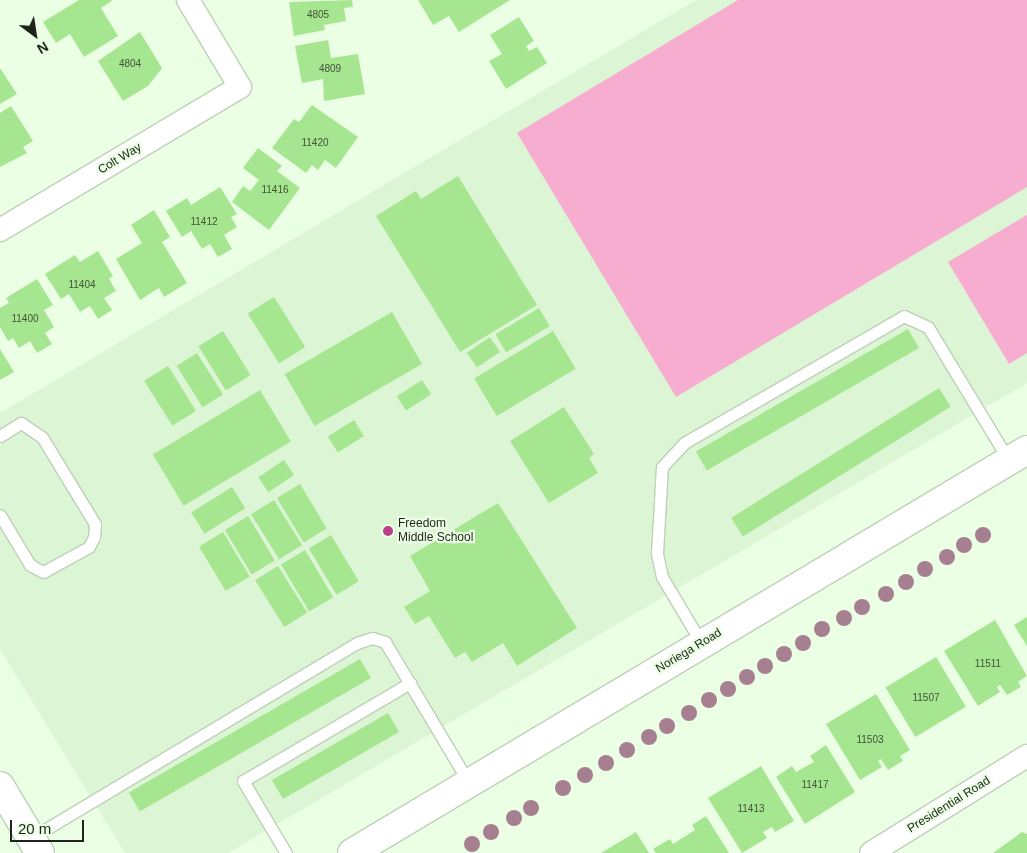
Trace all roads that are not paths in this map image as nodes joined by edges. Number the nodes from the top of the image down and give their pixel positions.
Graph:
1 (188, 0) edge
2 (0, 230) edge
3 (0, 436) edge
4 (1018, 455) edge
5 (0, 515) edge
6 (702, 644) junction
7 (410, 683) junction
8 (1027, 756) edge
9 (470, 783) junction
10 (0, 786) edge
11 (36, 845) edge
12 (286, 853) edge
13 (352, 853) edge
14 (871, 853) edge

1 - 2 street, Colt Way
3 - 5 lane
4 - 6 street, Noriega Road
4 - 6 lane
6 - 9 street, Noriega Road
7 - 9 lane
7 - 11 lane
7 - 12 lane
8 - 14 street, Presidential Road
9 - 13 street, Noriega Road
10 - 11 street

